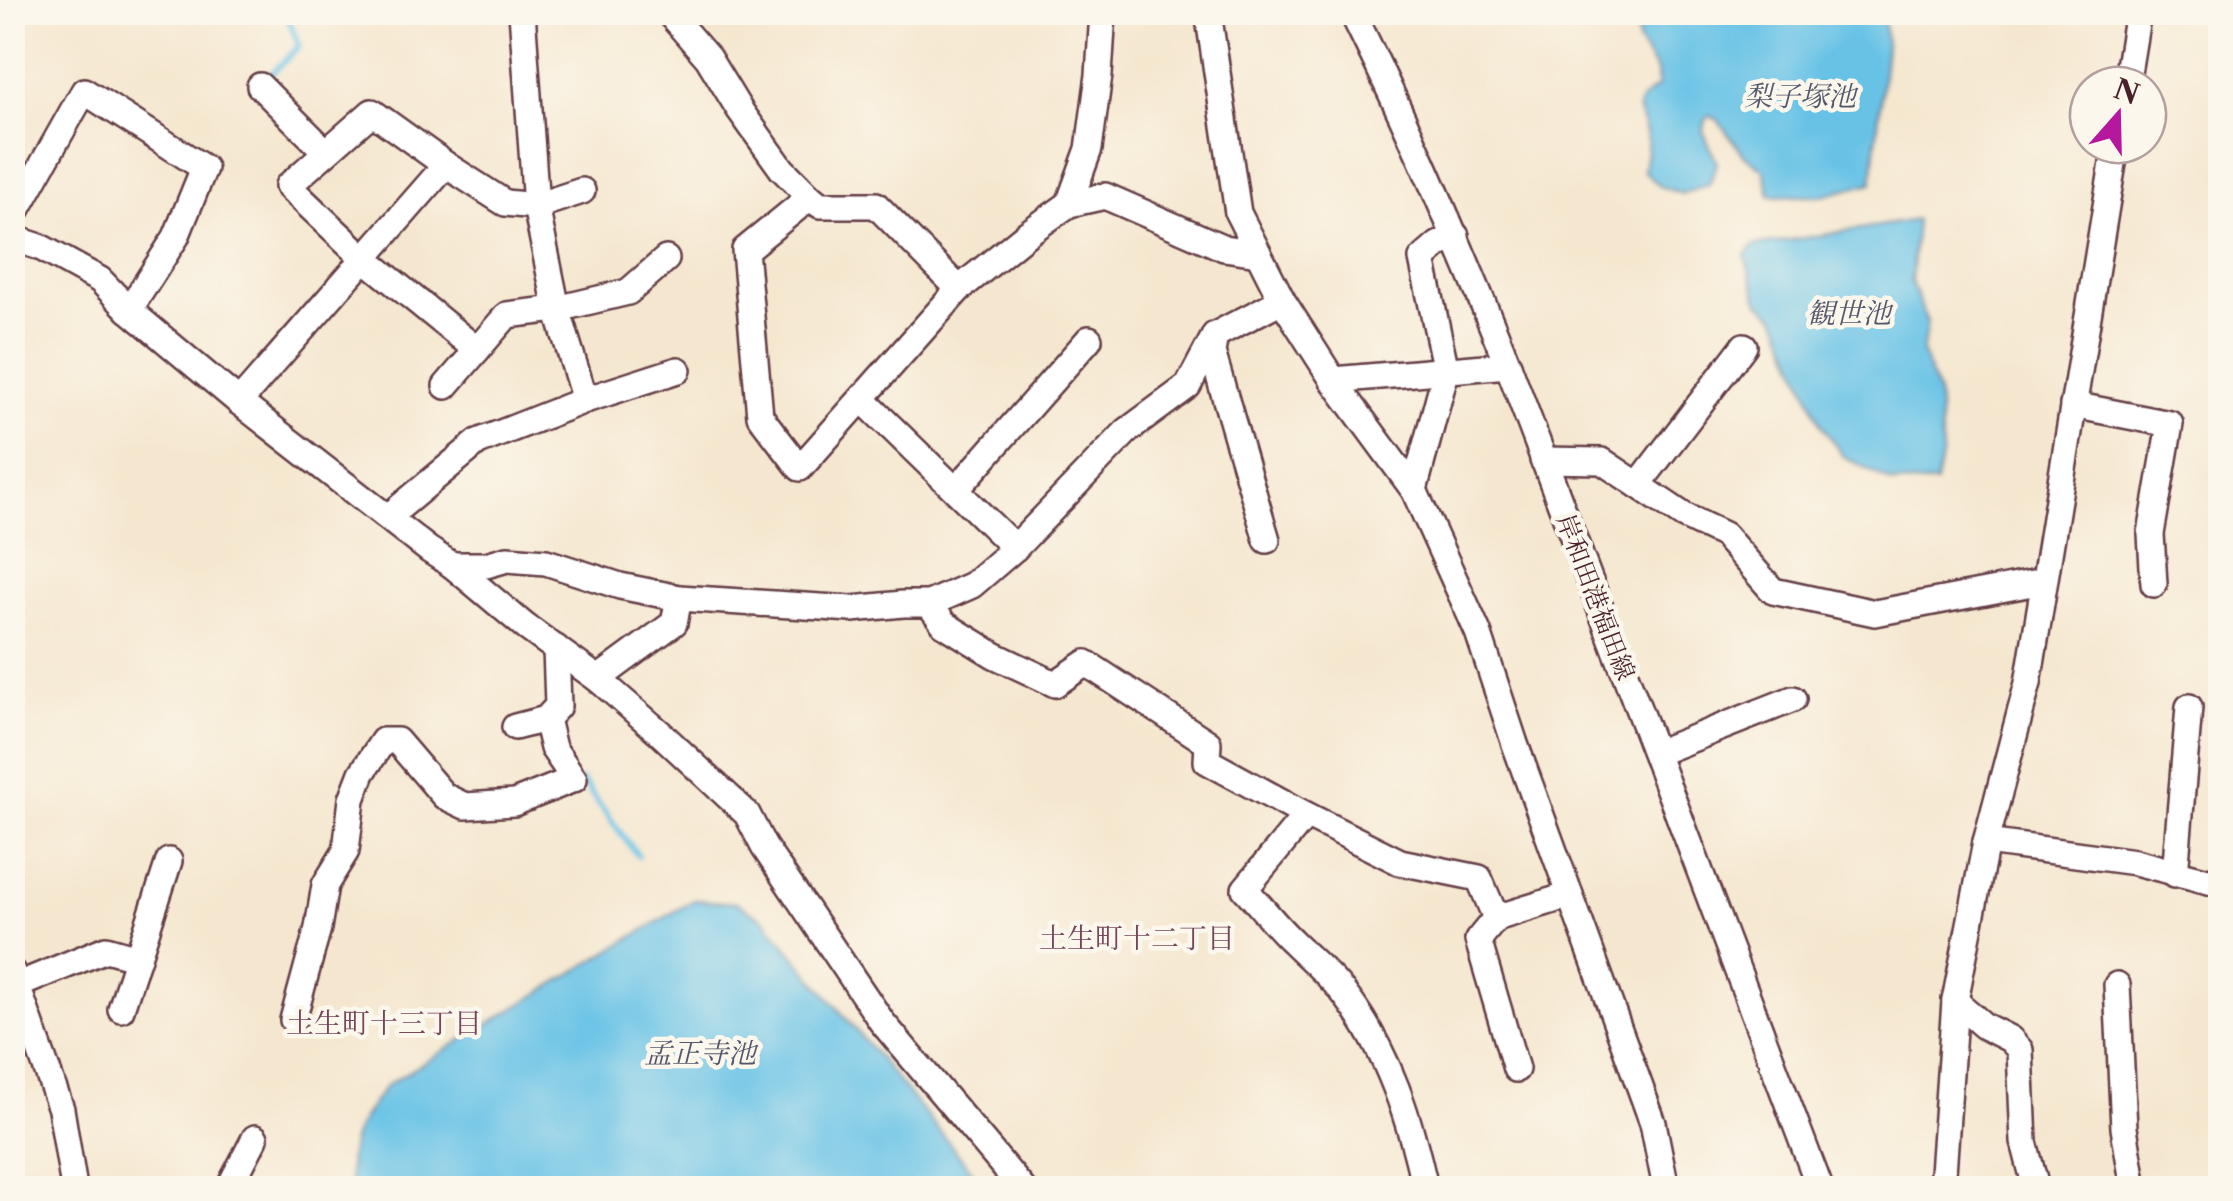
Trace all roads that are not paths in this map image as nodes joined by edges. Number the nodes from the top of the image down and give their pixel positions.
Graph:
1 (522, 12) edge
2 (668, 12) edge
3 (1103, 12) edge
4 (1208, 12) edge
5 (1352, 12) edge
6 (2138, 12) edge
7 (2129, 65) edge
8 (260, 86) dead end
9 (326, 152) junction
10 (2113, 165) edge
11 (446, 166) junction
12 (582, 191) dead end
13 (810, 197) junction
14 (1069, 204) junction
15 (536, 206) junction
16 (12, 219) edge
17 (1456, 236) junction
18 (12, 238) edge
19 (1258, 253) junction
20 (364, 258) junction
21 (666, 259) dead end
22 (959, 289) junction
23 (1282, 300) junction
24 (129, 310) junction
25 (557, 310) junction
26 (1215, 335) junction
27 (1088, 338) dead end
28 (1744, 346) dead end
29 (477, 350) junction
30 (1508, 366) junction
31 (678, 370) dead end
32 (1446, 370) junction
33 (1334, 380) junction
34 (446, 386) dead end
35 (862, 399) junction
36 (586, 400) junction
37 (239, 402) junction
38 (2073, 405) junction
39 (1543, 460) junction
40 (1638, 486) junction
41 (956, 490) junction
42 (1414, 490) junction
43 (388, 517) junction
44 (1266, 540) dead end
45 (1015, 548) junction
46 (452, 565) junction
47 (2043, 580) junction
48 (2154, 584) dead end
49 (680, 598) junction
50 (930, 604) junction
51 (556, 648) junction
52 (598, 679) junction
53 (1779, 696) dead end
54 (2189, 707) dead end
55 (546, 719) junction
56 (514, 727) dead end
57 (1656, 753) junction
58 (1306, 815) junction
59 (1986, 842) junction
60 (170, 861) dead end
61 (2175, 874) junction
62 (2220, 884) edge
63 (1570, 895) junction
64 (1496, 918) junction
65 (138, 958) junction
66 (15, 979) edge
67 (2117, 985) dead end
68 (1955, 1002) junction
69 (121, 1009) dead end
70 (293, 1020) dead end
71 (1516, 1069) dead end
72 (256, 1138) dead end
73 (74, 1188) edge
74 (228, 1188) edge
75 (1022, 1188) edge
76 (1425, 1188) edge
77 (1666, 1188) edge
78 (1820, 1188) edge
79 (1942, 1188) edge
80 (2036, 1188) edge
81 (2134, 1188) edge

1 - 15 street
2 - 13 street
3 - 14 street
4 - 19 street
5 - 17 street, 岸和田港福田線
6 - 7 street
8 - 9 street
9 - 11 street
9 - 20 street
10 - 38 street
11 - 15 street
11 - 20 street
12 - 15 street
13 - 22 street
13 - 35 street
14 - 19 street
14 - 22 street
15 - 25 street
16 - 24 street
17 - 30 street, 岸和田港福田線
17 - 32 street
18 - 24 street
19 - 23 street
20 - 29 street
20 - 37 street
21 - 25 street
22 - 35 street
23 - 26 street
23 - 33 street
24 - 37 street
25 - 29 street
25 - 36 street
26 - 44 street
26 - 45 street
27 - 41 street
28 - 40 street
29 - 34 street
30 - 32 street
30 - 39 street, 岸和田港福田線
31 - 36 street
32 - 33 street
32 - 42 street
33 - 42 street
35 - 41 street
36 - 43 street
37 - 43 street
38 - 47 street
38 - 48 street
39 - 40 street
39 - 57 street, 岸和田港福田線
40 - 47 street
41 - 45 street
42 - 63 street
43 - 46 street
45 - 50 street
46 - 49 street
46 - 51 street
47 - 59 street
49 - 50 street
49 - 52 street
50 - 58 street
51 - 52 street
51 - 55 street
52 - 75 street
53 - 57 street
54 - 61 street
55 - 56 street
55 - 70 street
57 - 78 street, 岸和田港福田線
58 - 64 street
58 - 76 street
59 - 61 street
59 - 68 street
60 - 65 street
61 - 62 street
63 - 64 street
63 - 77 street
64 - 71 street
65 - 66 street
65 - 69 street
66 - 73 street
67 - 81 street
68 - 79 street
68 - 80 street
72 - 74 street

